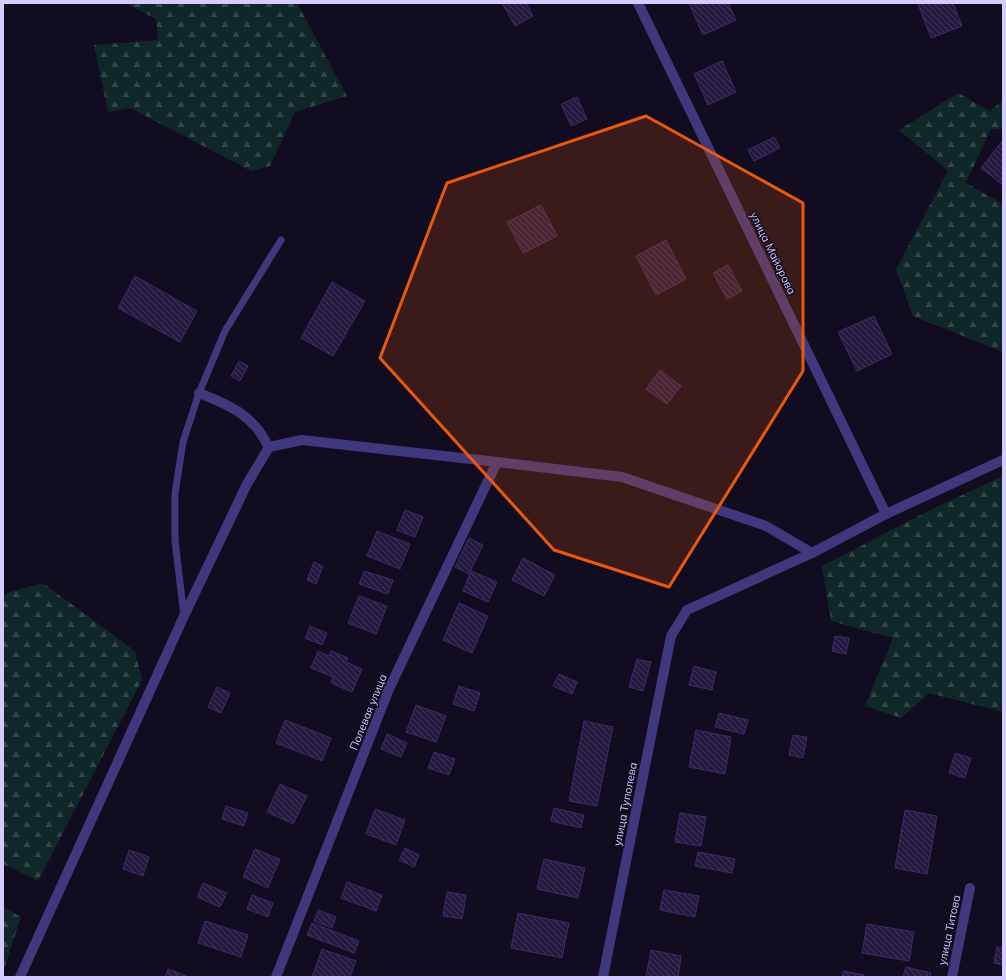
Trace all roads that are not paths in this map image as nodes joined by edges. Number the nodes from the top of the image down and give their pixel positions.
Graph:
1 (638, 3) edge
2 (281, 240) dead end
3 (199, 393) junction
4 (269, 447) junction
5 (1003, 460) edge
6 (497, 462) junction
7 (886, 514) junction
8 (812, 553) junction
9 (184, 616) junction
10 (970, 888) dead end
11 (20, 977) edge
12 (276, 977) edge
13 (603, 977) edge
14 (952, 977) edge

1 - 7 street, улица Майорова
2 - 3 lane
3 - 4 street
3 - 9 lane
4 - 6 street
4 - 9 street
5 - 7 street, улица Туполева
6 - 8 street
6 - 12 street, Полевая улица
7 - 8 street, улица Туполева
8 - 13 street, улица Туполева
9 - 11 street
10 - 14 street, улица Титова

